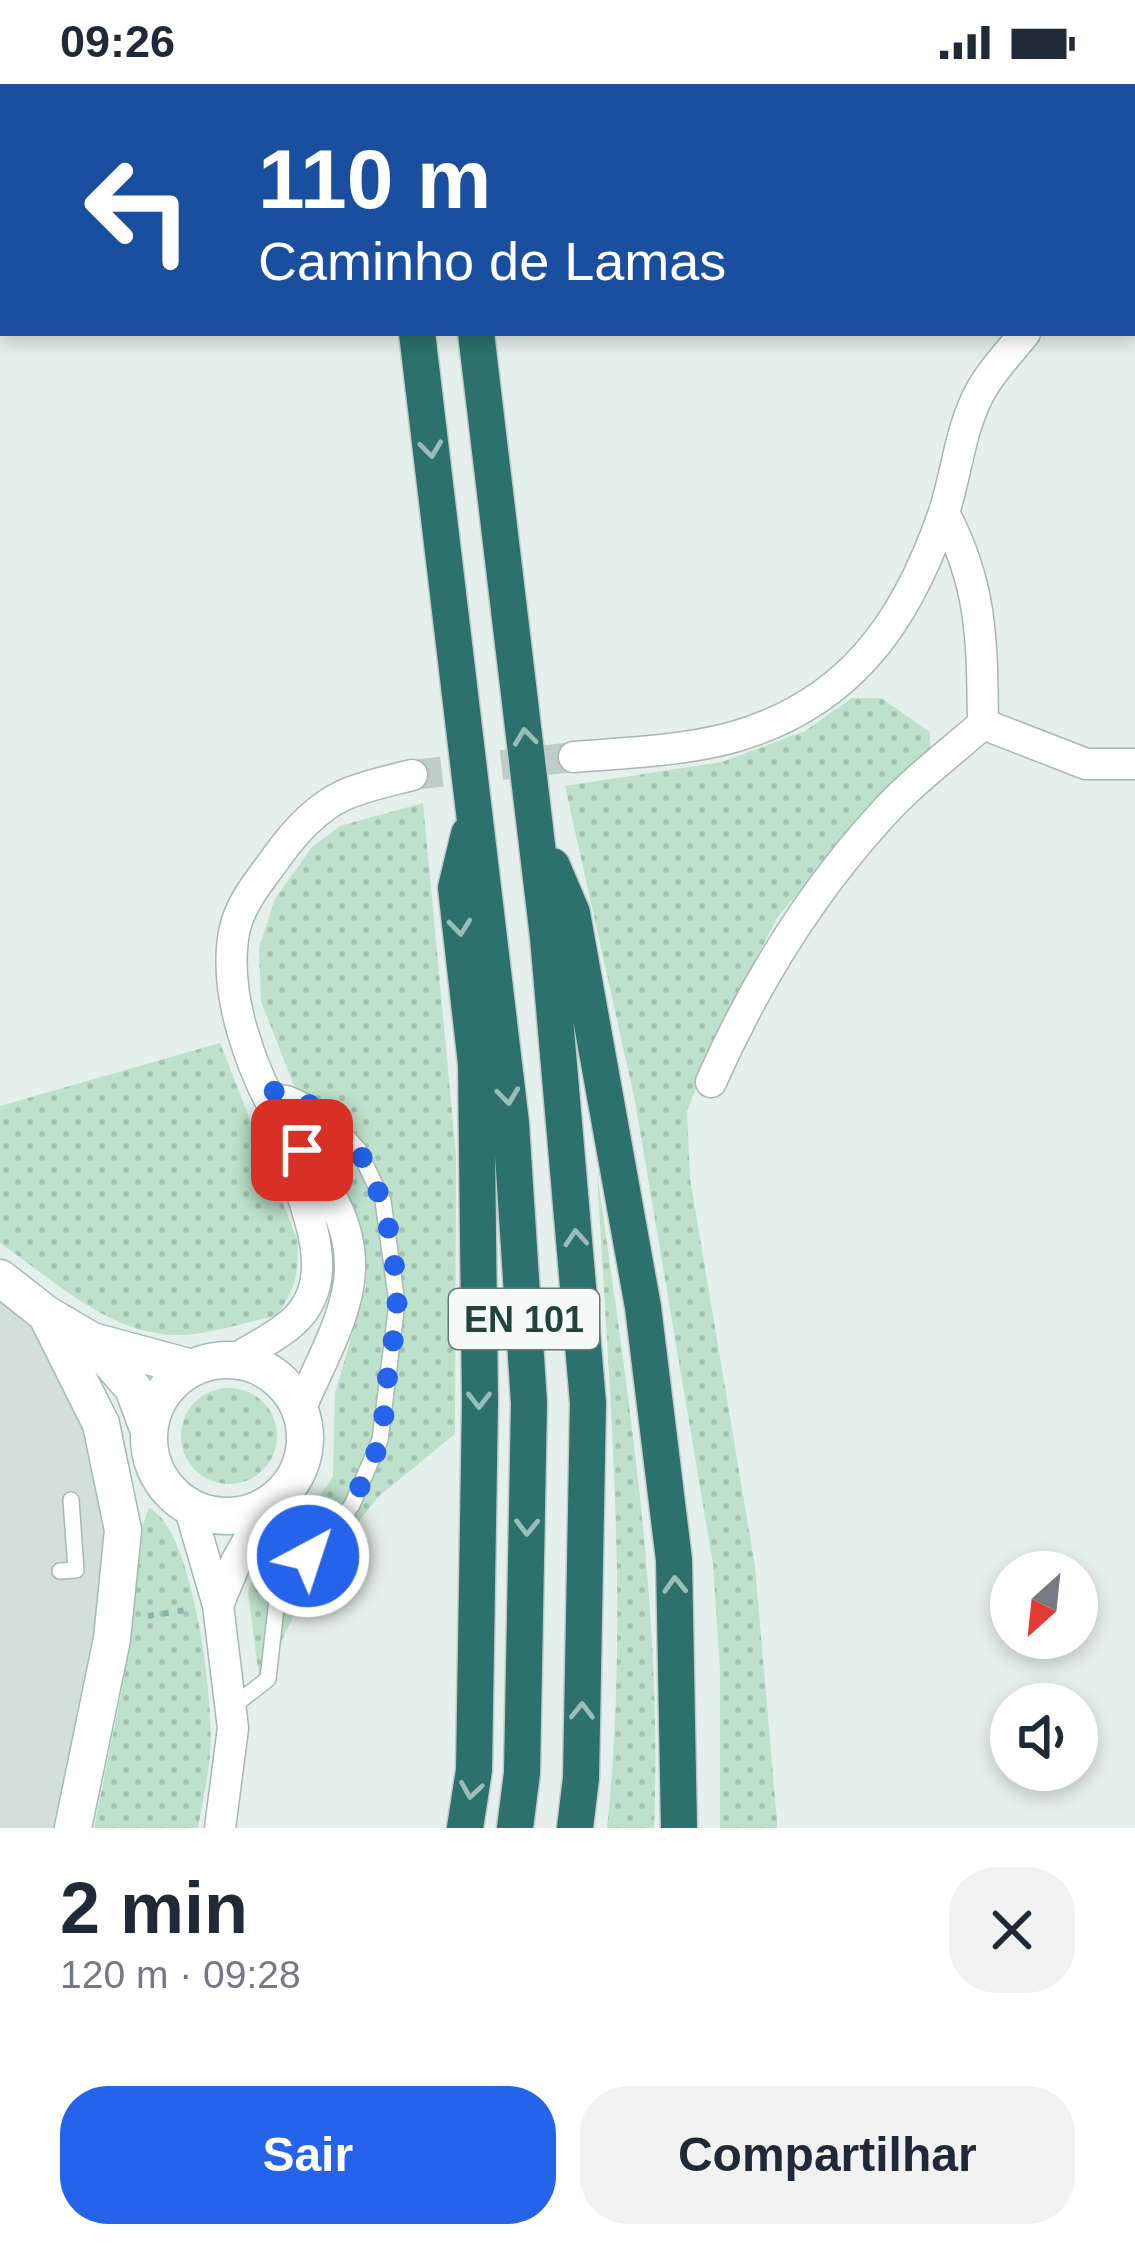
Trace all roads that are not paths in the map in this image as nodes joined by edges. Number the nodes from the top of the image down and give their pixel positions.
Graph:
1 (416, 336) edge
2 (476, 336) edge
3 (1023, 336) edge
4 (944, 513) junction
5 (983, 724) junction
6 (574, 757) tunnel mouth
7 (1135, 764) edge
8 (412, 775) tunnel mouth
9 (475, 813) junction
10 (536, 826) junction
11 (711, 1082) dead end
12 (268, 1090) junction
13 (284, 1126) junction
14 (0, 1278) edge
15 (46, 1313) junction
16 (92, 1341) junction
17 (235, 1360) junction
18 (192, 1368) junction
19 (300, 1410) junction
20 (149, 1431) junction
21 (155, 1471) junction
22 (71, 1500) dead end
23 (269, 1504) junction
24 (189, 1506) junction
25 (123, 1530) junction
26 (60, 1571) dead end
27 (218, 1605) junction
28 (230, 1709) junction
29 (73, 1828) edge
30 (220, 1828) edge
31 (464, 1828) edge
32 (515, 1828) edge
33 (575, 1828) edge
34 (680, 1828) edge

1 -> 9 highway, EN 101
10 -> 2 highway, EN 101
3 - 4 street
4 - 5 street
4 - 6 street
5 - 7 street
5 - 11 street
8 - 12 street
9 -> 31 highway
9 -> 32 highway, EN 101
33 -> 10 highway, EN 101
34 -> 10 highway
12 - 13 street
12 - 28 lane
13 - 17 street
13 - 19 street
14 - 15 street
15 - 16 street
15 - 25 street
16 - 18 street
16 - 20 street
17 - 18 street
17 - 19 street
18 - 20 street
19 - 23 street
20 - 21 street
21 - 24 street
21 - 25 street
22 - 26 lane
23 - 24 street
23 - 27 street
24 - 27 street
25 - 29 street
27 - 28 street
28 - 30 street

